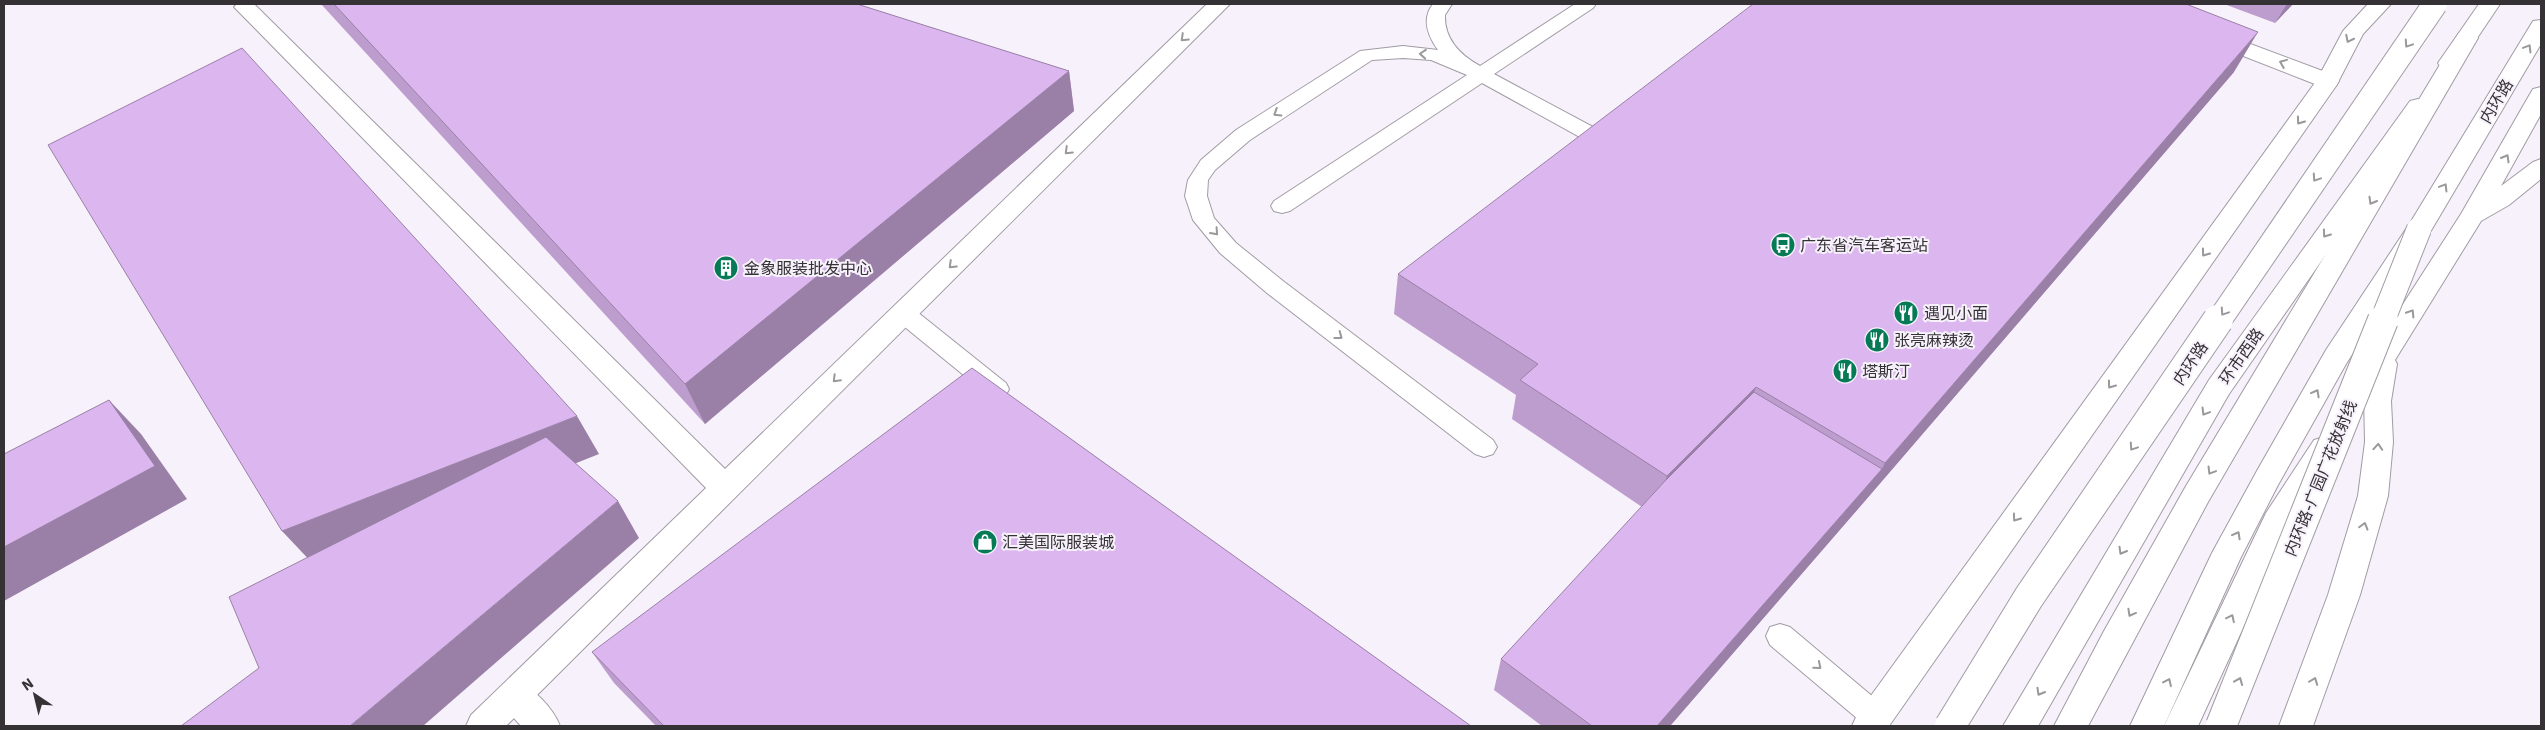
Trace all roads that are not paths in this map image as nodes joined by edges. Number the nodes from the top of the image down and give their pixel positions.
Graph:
1 (1219, 4) edge
2 (1443, 4) edge
3 (1587, 4) edge
4 (2380, 4) edge
5 (2435, 4) edge
6 (2489, 4) edge
7 (245, 7) dead end
8 (2541, 26) edge
9 (2194, 28) edge
10 (2467, 38) junction
11 (1475, 71) junction
12 (2328, 81) junction
13 (2541, 94) edge
14 (1628, 154) edge
15 (2541, 167) edge
16 (1282, 206) dead end
17 (2472, 216) junction
18 (2419, 229) junction
19 (903, 313) junction
20 (2385, 355) junction
21 (1013, 402) edge
22 (1484, 447) dead end
23 (726, 488) junction
24 (1780, 636) dead end
25 (516, 696) junction
26 (1872, 721) edge
27 (483, 726) edge
28 (544, 726) edge
29 (1950, 726) edge
30 (2020, 726) edge
31 (2071, 726) edge
32 (2147, 726) edge
33 (2181, 726) edge
34 (2221, 726) edge
35 (2296, 726) edge

1 -> 19 main road
2 - 11 lane
3 - 11 lane
4 -> 12 main road
5 -> 29 main road, 内环路, bridge
6 - 10 main road, 环市西路
7 - 23 main road
18 -> 8 main road, 内环路
12 -> 9 main road
10 -> 30 main road, 环市西路
10 -> 31 main road
11 - 14 lane
11 - 16 lane
11 -> 22 lane
12 -> 26 main road
17 -> 13 main road
15 - 17 main road
20 -> 17 main road
32 -> 18 main road, 内环路, bridge
34 -> 18 main road, 内环路-广园广花放射线, bridge
19 - 21 lane
19 -> 23 main road
33 -> 20 main road
35 -> 20 main road
23 - 25 main road
24 -> 26 lane
25 - 27 main road
25 - 28 main road

